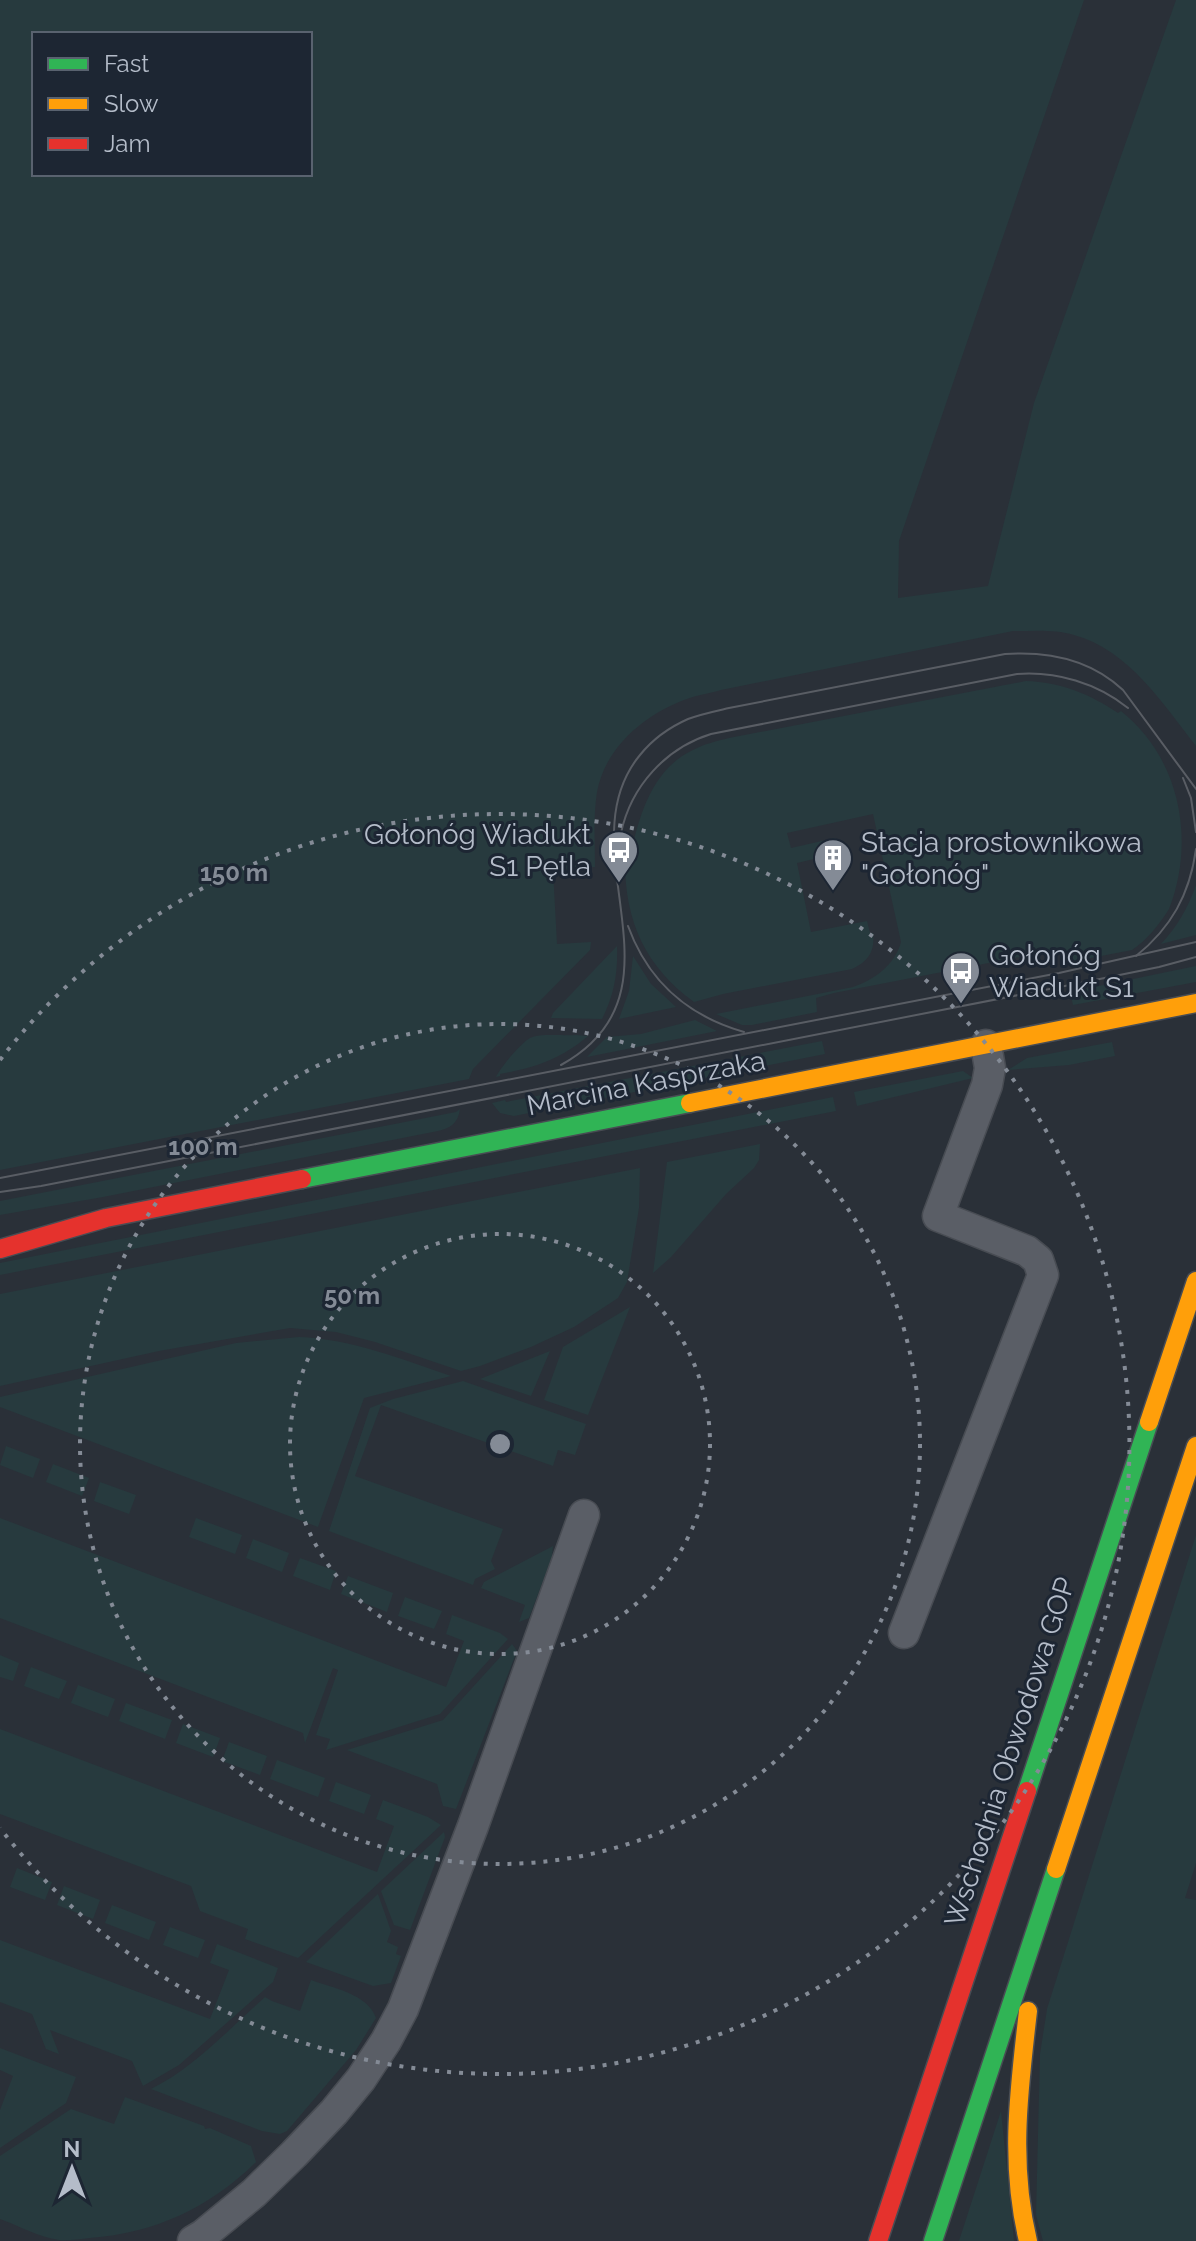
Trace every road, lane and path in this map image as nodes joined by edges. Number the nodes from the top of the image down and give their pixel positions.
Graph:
1 (1196, 1003) edge
2 (986, 1045) junction
3 (106, 1218) junction
4 (0, 1231) edge
5 (0, 1249) edge
6 (1196, 1281) edge
7 (1196, 1446) edge
8 (584, 1515) dead end
9 (904, 1633) dead end
10 (1037, 1925) junction
11 (193, 2241) edge
12 (878, 2241) edge
13 (933, 2241) edge
14 (1028, 2241) edge

1 - 2 main road, Marcina Kasprzaka
2 - 3 main road, Marcina Kasprzaka
2 - 9 street
3 - 4 main road, Marcina Kasprzaka
3 - 5 main road, Marcina Kasprzaka
6 - 12 main road, Wschodnia Obwodowa GOP
7 - 10 main road
8 - 11 street
10 - 13 main road
10 - 14 main road

